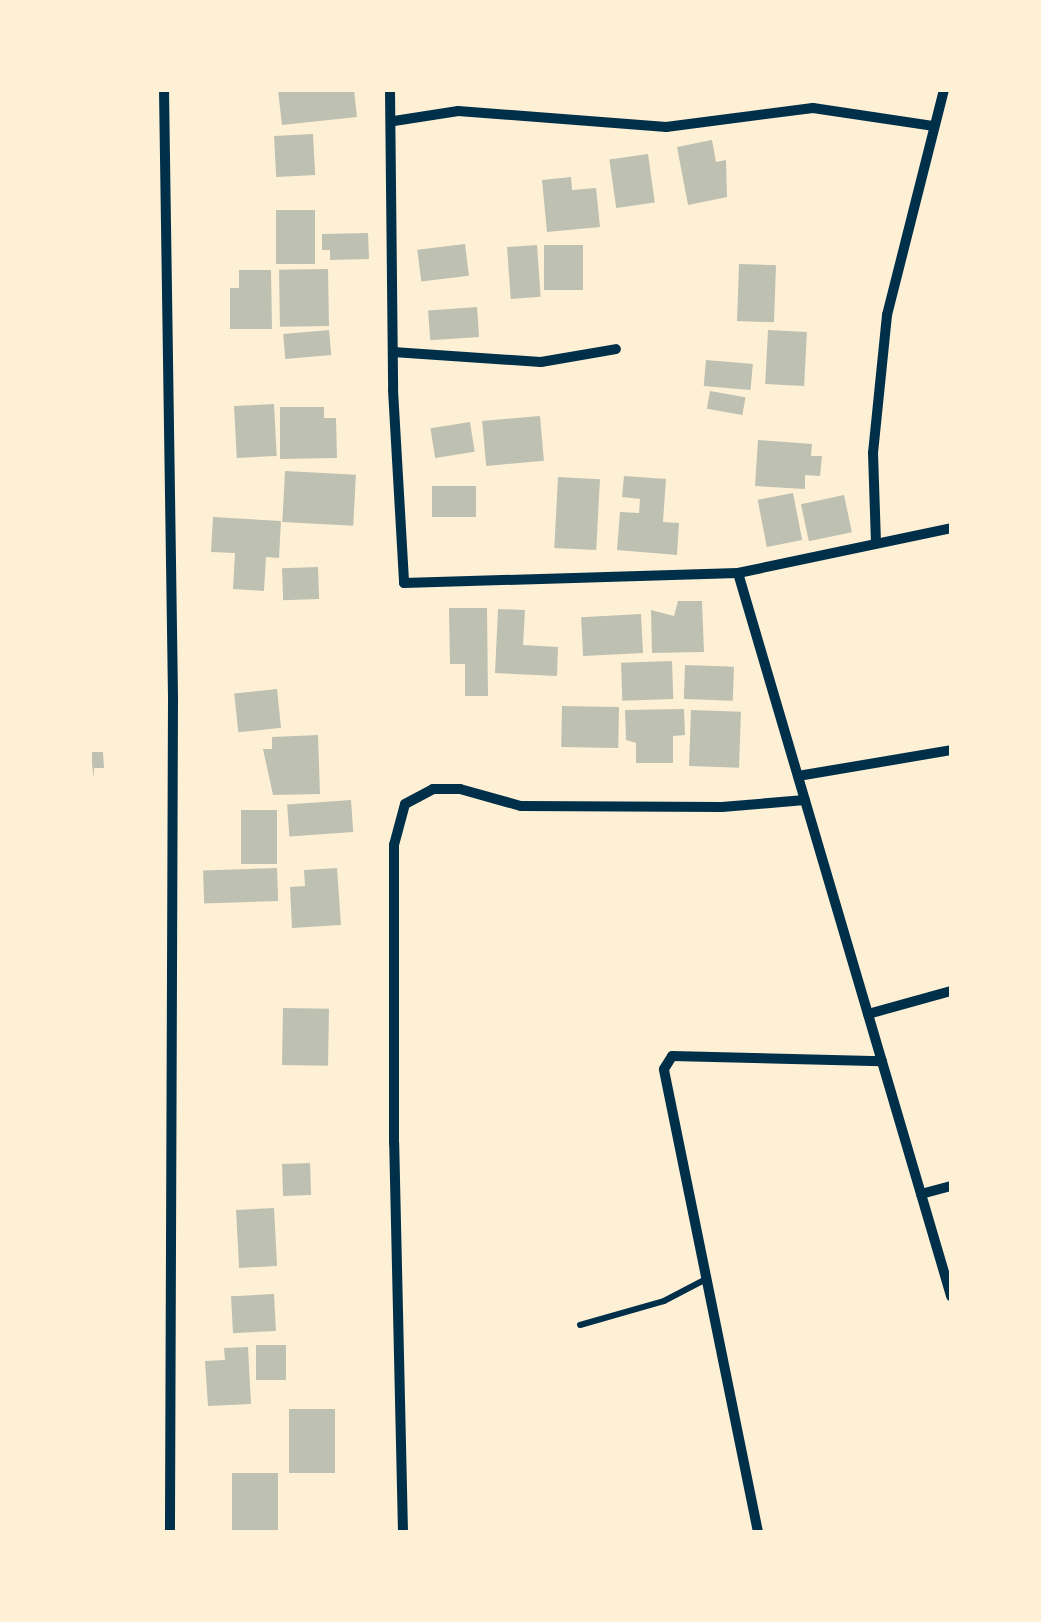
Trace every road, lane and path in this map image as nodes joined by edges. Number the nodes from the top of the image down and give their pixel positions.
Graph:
1 (164, 90) edge
2 (390, 90) edge
3 (944, 90) edge
4 (394, 120) junction
5 (933, 126) junction
6 (616, 349) dead end
7 (393, 352) junction
8 (951, 528) edge
9 (876, 543) junction
10 (738, 573) junction
11 (951, 750) edge
12 (798, 776) junction
13 (805, 800) junction
14 (951, 991) edge
15 (868, 1014) junction
16 (882, 1061) junction
17 (951, 1186) edge
18 (921, 1194) junction
19 (706, 1279) junction
20 (951, 1296) edge
21 (580, 1325) dead end
22 (170, 1532) edge
23 (403, 1532) edge
24 (758, 1532) edge

1 - 22 street
2 - 4 street
3 - 5 street
4 - 5 street
4 - 7 street
5 - 9 street
6 - 7 street
7 - 10 street
8 - 9 street
9 - 10 street
10 - 12 street
11 - 12 street
12 - 13 street
13 - 15 street
13 - 23 street
14 - 15 street
15 - 16 street
16 - 18 street
16 - 19 street
17 - 18 street
18 - 20 street
19 - 21 lane
19 - 24 street

